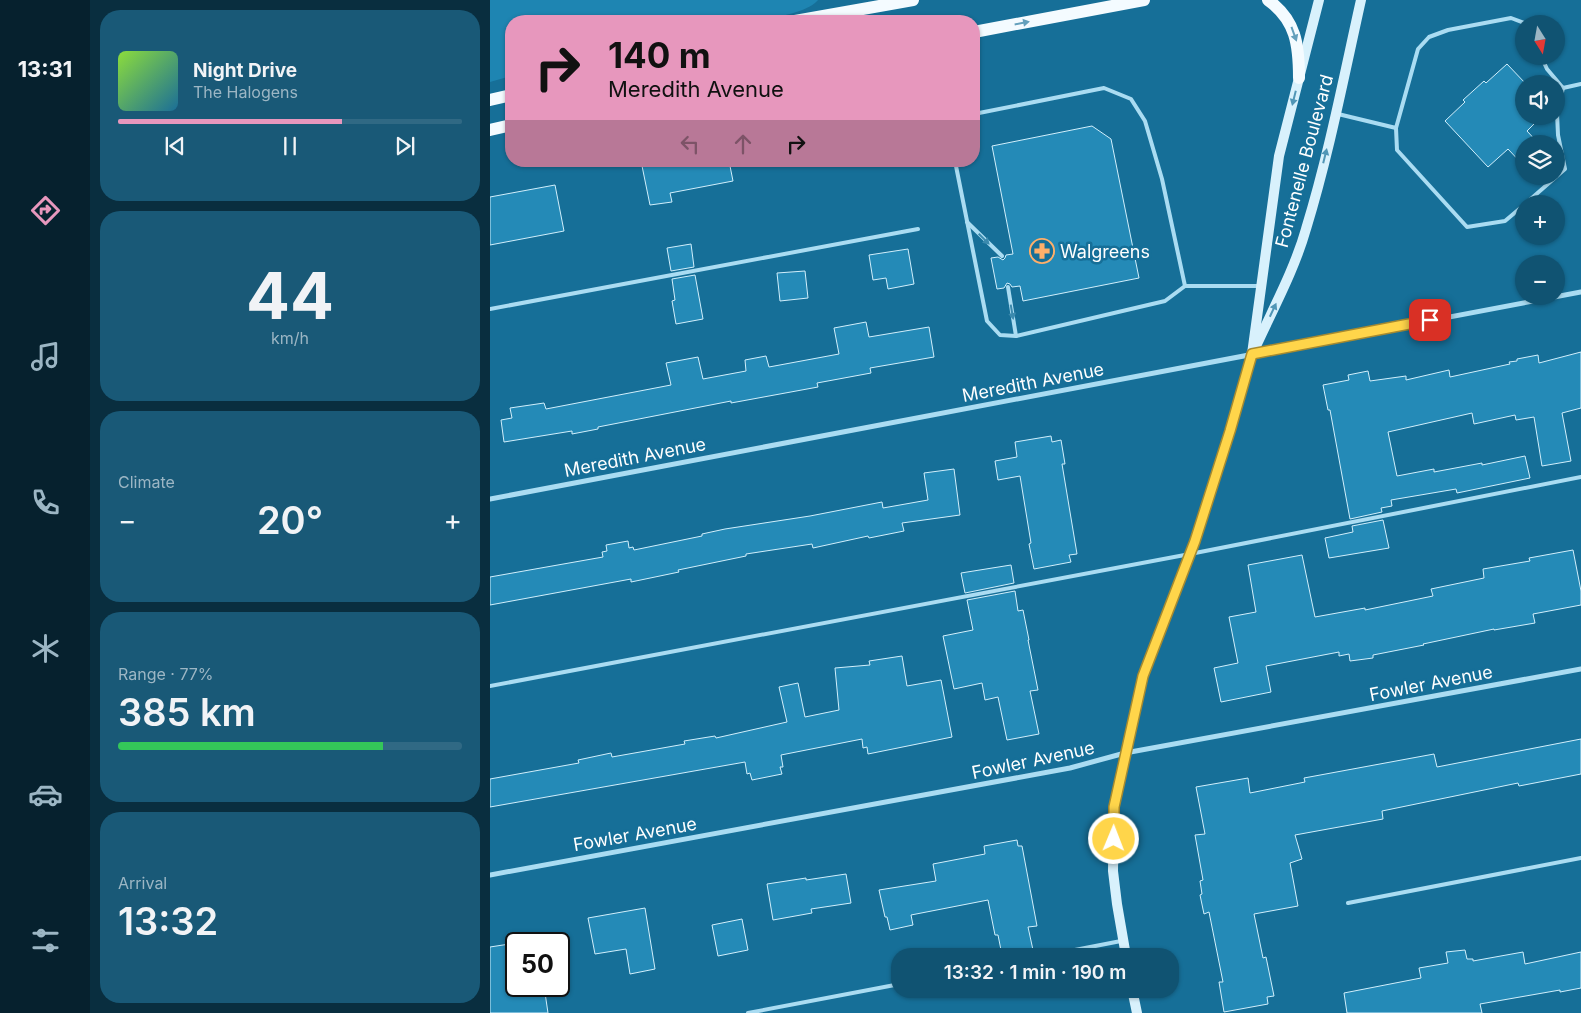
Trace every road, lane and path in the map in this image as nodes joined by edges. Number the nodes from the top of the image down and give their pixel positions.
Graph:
1 (913, 0) edge
2 (1144, 0) edge
3 (1268, 0) edge
4 (1319, 0) edge
5 (1361, 0) edge
6 (837, 15) edge
7 (1515, 20) edge
8 (980, 31) edge
9 (1299, 78) junction
10 (1581, 84) edge
11 (1565, 88) edge
12 (505, 96) edge
13 (490, 100) edge
14 (980, 113) edge
15 (1335, 113) junction
16 (1558, 125) edge
17 (505, 126) edge
18 (1396, 128) junction
19 (490, 130) edge
20 (956, 167) edge
21 (1535, 195) edge
22 (1515, 212) edge
23 (967, 222) junction
24 (918, 229) dead end
25 (1002, 256) dead end
26 (1185, 286) junction
27 (1262, 286) junction
28 (1008, 287) dead end
29 (1581, 292) edge
30 (490, 309) edge
31 (1016, 336) junction
32 (1252, 354) junction
33 (1581, 477) edge
34 (490, 499) edge
35 (1190, 554) junction
36 (1581, 669) edge
37 (490, 686) edge
38 (1125, 753) junction
39 (1581, 858) edge
40 (490, 875) edge
41 (1348, 903) dead end
42 (1124, 941) junction
43 (1087, 948) edge
44 (1125, 948) edge
45 (891, 986) edge
46 (1134, 998) edge
47 (748, 1013) edge
48 (1137, 1013) edge

1 - 6 main road
8 -> 2 main road
3 -> 9 main road
4 - 9 main road, Fontenelle Boulevard
5 - 15 main road, Fontenelle Boulevard
7 - 18 lane
9 -> 27 main road, Fontenelle Boulevard
10 - 11 lane
12 - 13 main road
14 - 26 lane
15 - 18 lane
32 -> 15 main road, Fontenelle Boulevard
16 - 21 lane
17 - 19 main road
18 - 22 lane
20 - 23 lane
23 -> 25 lane
23 - 31 lane
24 - 30 lane
26 - 27 lane
26 - 31 lane
27 - 32 main road, Fontenelle Boulevard
28 -> 31 lane
29 - 32 street, Meredith Avenue
32 - 34 street, Meredith Avenue
32 - 35 main road, Fontenelle Boulevard
33 - 35 lane
35 - 37 lane
35 - 38 main road, Fontenelle Boulevard
36 - 38 street, Fowler Avenue
38 - 40 street, Fowler Avenue
38 - 42 main road, Fontenelle Boulevard
39 - 41 lane
42 - 43 lane
42 - 44 main road, Fontenelle Boulevard
45 - 47 lane
46 - 48 main road

